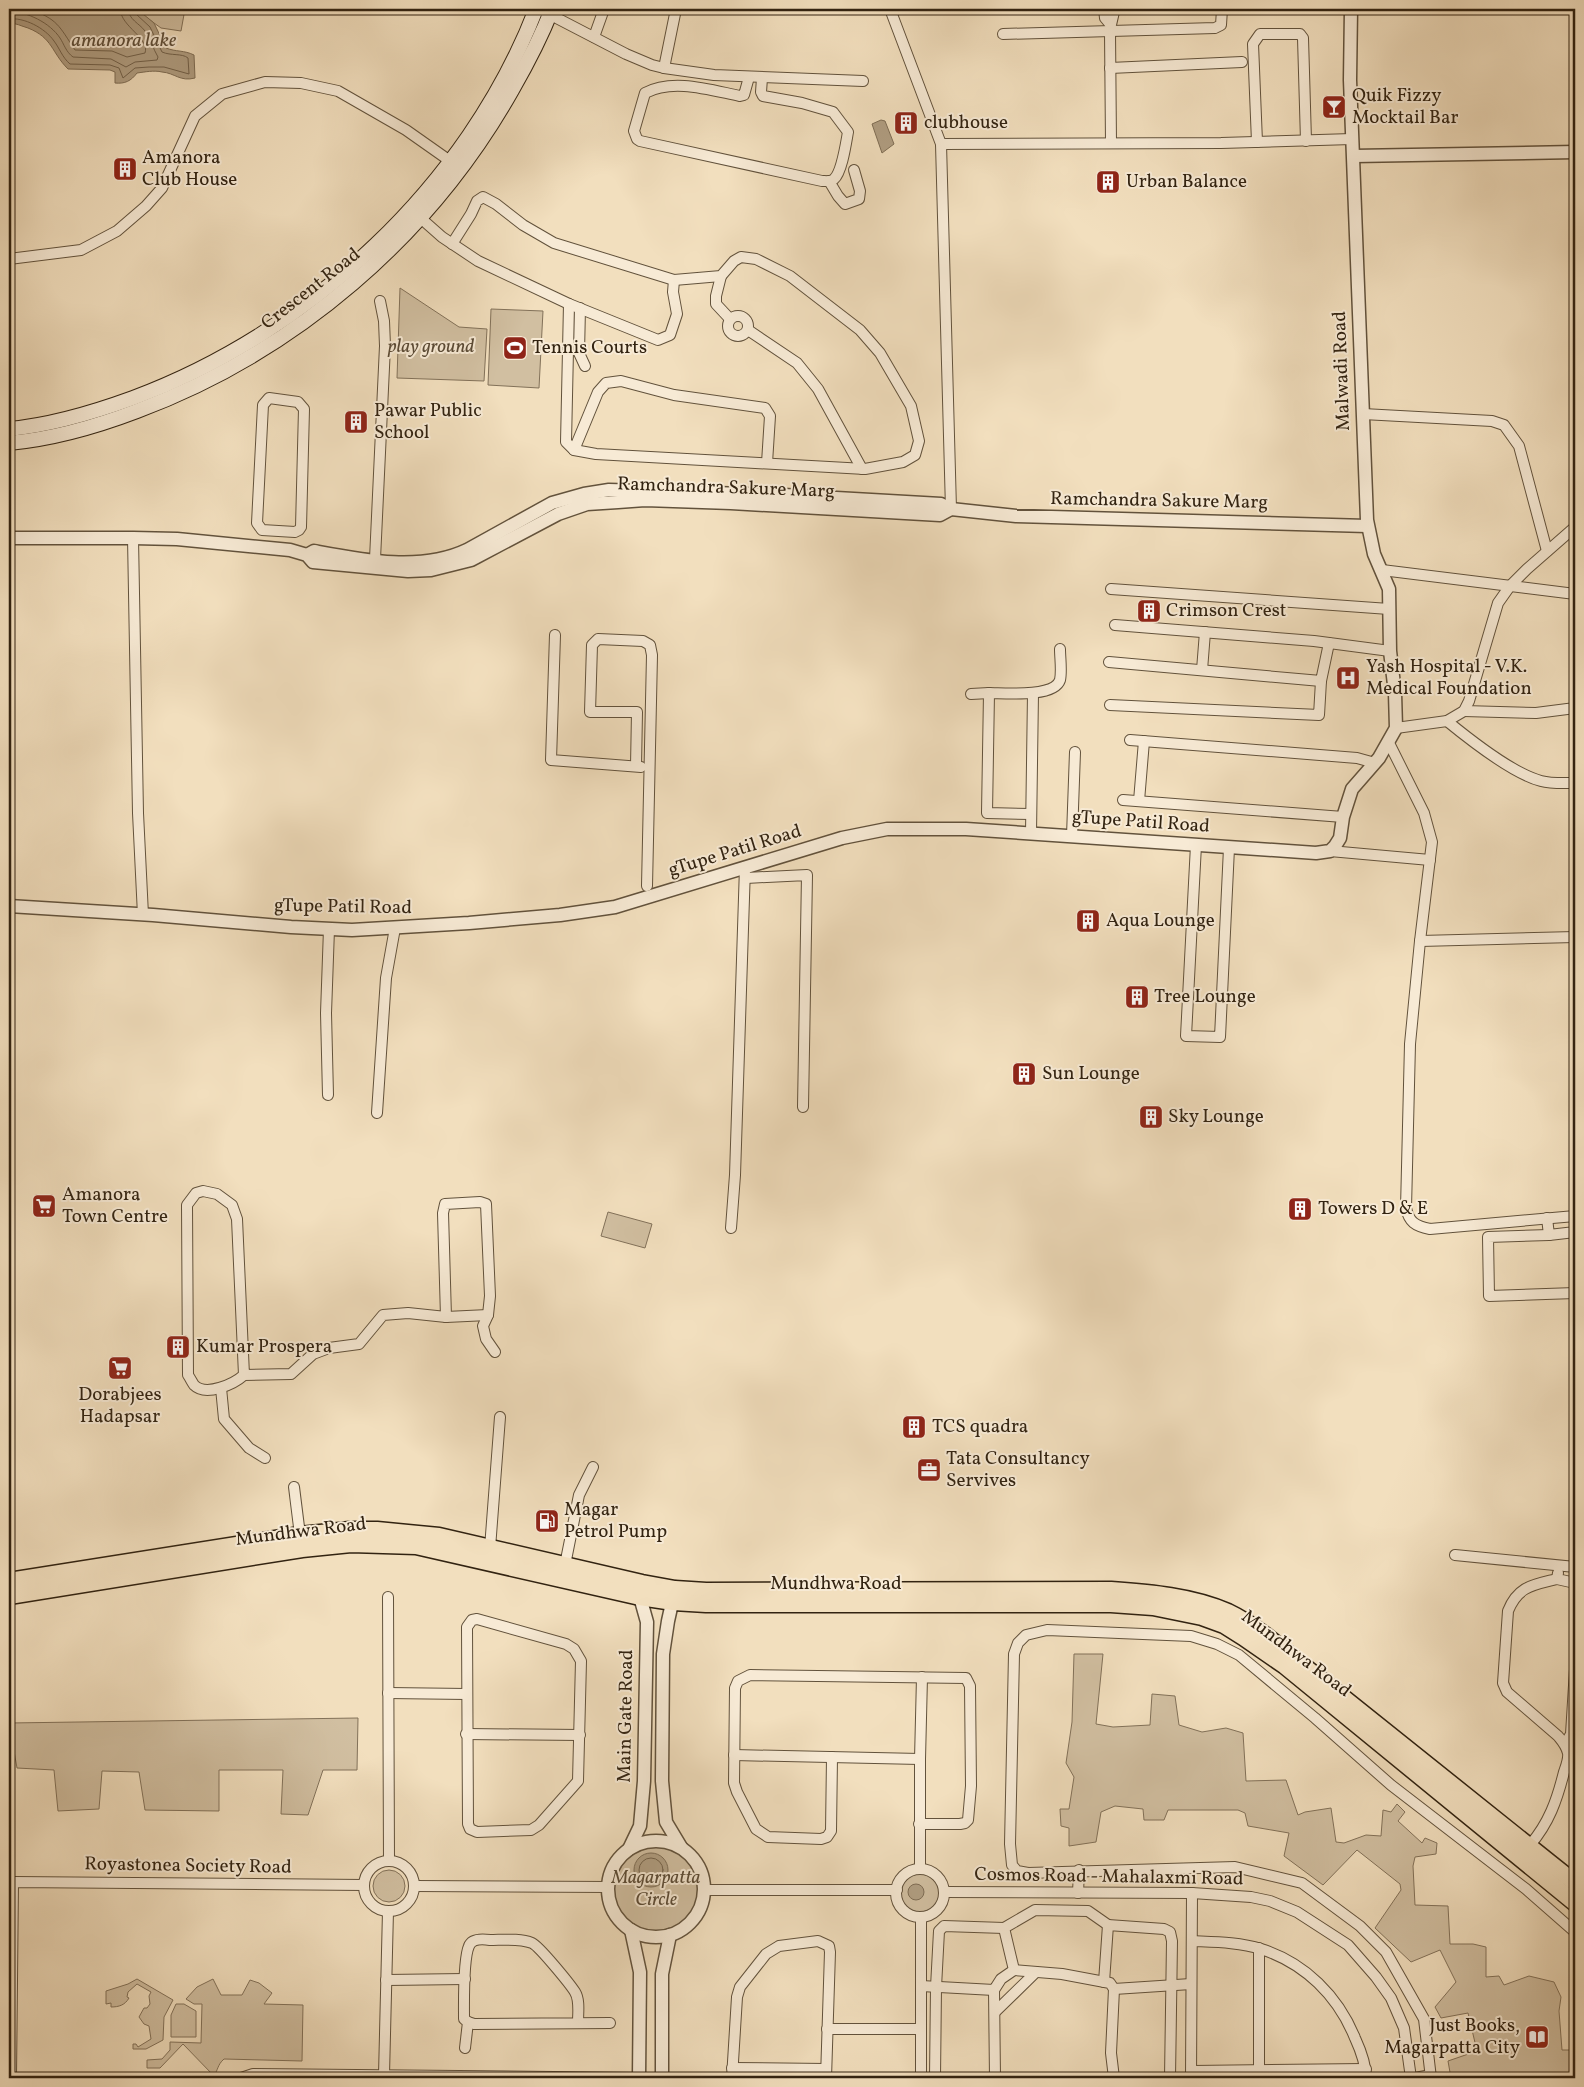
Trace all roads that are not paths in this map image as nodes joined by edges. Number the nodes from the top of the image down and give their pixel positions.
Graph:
1 (604, 9) edge
2 (676, 9) edge
3 (890, 9) edge
4 (1104, 9) edge
5 (1114, 9) edge
6 (1222, 9) edge
7 (1351, 9) edge
8 (544, 10) edge
9 (1110, 28) junction
10 (1003, 34) dead end
11 (594, 37) junction
12 (1242, 62) dead end
13 (664, 68) junction
14 (1110, 68) junction
15 (749, 77) junction
16 (762, 78) junction
17 (863, 81) dead end
18 (1352, 139) junction
19 (1306, 141) junction
20 (1257, 142) junction
21 (1110, 143) junction
22 (941, 144) junction
23 (1575, 152) edge
24 (1354, 156) junction
25 (450, 162) junction
26 (854, 170) dead end
27 (829, 181) junction
28 (415, 213) junction
29 (452, 244) junction
30 (9, 259) edge
31 (721, 276) junction
32 (674, 280) junction
33 (380, 301) dead end
34 (569, 304) junction
35 (580, 308) junction
36 (730, 319) junction
37 (748, 330) junction
38 (586, 366) dead end
39 (1362, 414) junction
40 (9, 430) edge
41 (9, 444) edge
42 (574, 450) junction
43 (767, 463) junction
44 (862, 469) junction
45 (951, 509) junction
46 (523, 526) junction
47 (1368, 526) junction
48 (1575, 527) edge
49 (276, 531) junction
50 (9, 538) edge
51 (133, 538) junction
52 (274, 548) junction
53 (1547, 551) junction
54 (307, 554) junction
55 (375, 559) junction
56 (1382, 570) junction
57 (1510, 586) junction
58 (1111, 589) dead end
59 (1575, 594) edge
60 (1390, 609) junction
61 (1115, 625) dead end
62 (1204, 632) junction
63 (555, 635) dead end
64 (1329, 643) junction
65 (1060, 649) dead end
66 (1390, 651) junction
67 (1109, 662) dead end
68 (1202, 670) junction
69 (1321, 682) junction
70 (989, 693) junction
71 (1033, 693) junction
72 (971, 694) dead end
73 (1110, 705) dead end
74 (1575, 708) edge
75 (1464, 711) junction
76 (1447, 721) junction
77 (1396, 728) junction
78 (1130, 740) dead end
79 (1144, 741) junction
80 (1389, 743) junction
81 (1075, 752) dead end
82 (1375, 763) junction
83 (636, 766) junction
84 (650, 768) junction
85 (1575, 784) edge
86 (1122, 800) dead end
87 (1140, 801) junction
88 (1031, 814) junction
89 (1343, 817) junction
90 (1031, 834) junction
91 (1072, 836) junction
92 (1196, 851) junction
93 (1229, 851) junction
94 (1330, 851) junction
95 (1430, 860) junction
96 (746, 873) junction
97 (647, 886) dead end
98 (9, 906) edge
99 (143, 915) junction
100 (395, 928) junction
101 (329, 929) junction
102 (1575, 937) edge
103 (1420, 940) junction
104 (328, 1095) dead end
105 (804, 1107) dead end
106 (377, 1113) dead end
107 (1575, 1216) edge
108 (1547, 1218) junction
109 (732, 1228) dead end
110 (1575, 1232) edge
111 (1549, 1235) junction
112 (1575, 1293) edge
113 (488, 1315) junction
114 (446, 1317) junction
115 (495, 1352) dead end
116 (244, 1375) junction
117 (221, 1388) junction
118 (500, 1417) dead end
119 (265, 1458) dead end
120 (593, 1467) dead end
121 (294, 1487) dead end
122 (300, 1535) junction
123 (490, 1548) junction
124 (1456, 1555) dead end
125 (565, 1565) junction
126 (1559, 1566) junction
127 (1575, 1567) edge
128 (1557, 1579) junction
129 (9, 1581) edge
130 (1575, 1583) edge
131 (641, 1590) junction
132 (9, 1596) edge
133 (674, 1596) junction
134 (388, 1597) dead end
135 (1575, 1669) edge
136 (922, 1677) junction
137 (388, 1693) junction
138 (466, 1694) junction
139 (466, 1734) junction
140 (580, 1735) junction
141 (1565, 1744) junction
142 (734, 1756) junction
143 (832, 1757) junction
144 (920, 1759) junction
145 (1439, 1782) junction
146 (919, 1824) junction
147 (1530, 1845) junction
148 (681, 1848) junction
149 (629, 1849) junction
150 (389, 1861) junction
151 (920, 1869) junction
152 (1079, 1870) junction
153 (1575, 1883) edge
154 (364, 1885) junction
155 (414, 1886) junction
156 (608, 1887) junction
157 (703, 1890) junction
158 (897, 1890) junction
159 (944, 1892) junction
160 (1078, 1893) junction
161 (1192, 1893) junction
162 (1575, 1903) edge
163 (388, 1911) junction
164 (921, 1917) junction
165 (1108, 1925) junction
166 (1004, 1928) junction
167 (631, 1930) junction
168 (1575, 1932) edge
169 (670, 1935) junction
170 (1192, 1941) junction
171 (1260, 1948) junction
172 (1014, 1970) junction
173 (1036, 1972) junction
174 (465, 1979) junction
175 (386, 1980) junction
176 (1104, 1982) junction
177 (1191, 1984) junction
178 (921, 1986) junction
179 (1171, 1986) junction
180 (936, 1987) junction
181 (1114, 1989) junction
182 (994, 1990) junction
183 (10, 1998) edge
184 (995, 2012) junction
185 (468, 2022) junction
186 (578, 2022) junction
187 (610, 2023) dead end
188 (827, 2029) junction
189 (921, 2029) junction
190 (465, 2048) dead end
191 (1259, 2070) junction
192 (732, 2073) edge
193 (826, 2074) edge
194 (1191, 2074) edge
195 (1366, 2074) edge
196 (384, 2075) junction
197 (1431, 2077) edge
198 (11, 2078) edge
199 (241, 2078) edge
200 (639, 2078) edge
201 (646, 2078) edge
202 (662, 2078) edge
203 (922, 2078) edge
204 (935, 2078) edge
205 (995, 2078) edge
206 (1114, 2078) edge
207 (1170, 2078) edge
208 (1413, 2078) edge

1 - 11 street
2 - 13 street
3 - 22 street
4 - 9 street
5 - 9 street
6 - 9 street
7 - 18 street, Malwadi Road
8 - 11 street
8 - 25 main road, Crescent Road
8 - 28 main road, Crescent Road
9 - 10 street
9 - 14 street
11 - 13 street
12 - 14 street
13 - 15 street
14 - 21 street
15 - 16 street
15 - 27 street
16 - 17 street
16 - 27 street
18 - 19 street
18 - 24 street, Malwadi Road
19 - 20 street
19 - 20 street
20 - 21 street
21 - 22 street
22 - 45 street
23 - 24 street
24 - 39 street, Malwadi Road
25 - 28 main road, Crescent Road
25 - 30 street
26 - 27 street
28 - 29 street
28 - 40 main road, Crescent Road
28 - 41 main road, Crescent Road
29 - 32 street
29 - 34 street
31 - 32 street
31 - 36 street
31 - 44 street
32 - 35 street
33 - 55 street
34 - 35 street
34 - 42 street
35 - 38 street
36 - 37 street
36 - 37 street
37 - 44 street
39 - 47 street, Malwadi Road
39 - 53 street
42 - 43 street
42 - 43 street
43 - 44 street
45 - 46 street, Ramchandra Sakure Marg
45 - 47 street, Ramchandra Sakure Marg
46 - 54 street, Ramchandra Sakure Marg
46 - 55 street, Ramchandra Sakure Marg
47 - 56 street, Malwadi Road
48 - 53 street
49 - 49 street
49 - 52 street
50 - 51 street, Ramchandra Sakure Marg
51 - 52 street, Ramchandra Sakure Marg
51 - 99 street
52 - 54 street, Ramchandra Sakure Marg
53 - 57 street
54 - 55 street, Ramchandra Sakure Marg
56 - 57 street
56 - 60 street, Malwadi Road
57 - 59 street
57 - 75 street
58 - 60 street
60 - 66 street, Malwadi Road
61 - 62 street
62 - 64 street
62 - 68 street
63 - 83 street
64 - 66 street
64 - 69 street
65 - 71 street
66 - 77 street, Malwadi Road
67 - 68 street
68 - 69 street
69 - 73 street
70 - 71 street
70 - 72 street
70 - 88 street
71 - 88 street
74 - 75 street
75 - 76 street
76 - 77 street
76 - 85 street
77 - 80 street
78 - 79 street
79 - 82 street
79 - 87 street
80 - 82 street
80 - 95 street
81 - 91 street
82 - 89 street
83 - 84 street
83 - 84 street
84 - 97 street
86 - 87 street
87 - 89 street
88 - 90 street
89 - 94 street
90 - 91 street, gTupe Patil Road
90 - 96 street, gTupe Patil Road
91 - 92 street, gTupe Patil Road
92 - 93 street, gTupe Patil Road
92 - 93 street
93 - 94 street, gTupe Patil Road
94 - 95 street
95 - 103 street
96 - 100 street, gTupe Patil Road
96 - 105 street
96 - 109 street
98 - 99 street, gTupe Patil Road
99 - 101 street, gTupe Patil Road
100 - 101 street, gTupe Patil Road
100 - 106 street
101 - 104 street
102 - 103 street
103 - 108 street
107 - 108 street
108 - 111 street
110 - 111 street
111 - 112 street
113 - 114 street
113 - 114 street
113 - 115 street
114 - 116 street
116 - 117 street
116 - 117 street
117 - 119 street
118 - 123 street
120 - 125 street
121 - 122 street
122 - 123 highway, Mundhwa Road
122 - 129 highway, Mundhwa Road
123 - 125 highway, Mundhwa Road
124 - 126 street
125 - 131 highway, Mundhwa Road
126 - 127 street
126 - 128 street
128 - 130 street
128 - 141 street
131 - 132 highway, Mundhwa Road
131 - 133 highway, Mundhwa Road
131 - 149 street, Main Gate Road
133 - 145 highway, Mundhwa Road
133 - 148 street, Main Gate Road
134 - 137 street
135 - 141 street
136 - 142 street
136 - 144 street
136 - 146 street
137 - 138 street
137 - 150 street
138 - 139 street
138 - 140 street
139 - 140 street
139 - 140 street
141 - 147 street
142 - 143 street
142 - 143 street
143 - 144 street
144 - 146 street
145 - 147 highway, Mundhwa Road
145 - 162 highway, Mundhwa Road
146 - 151 street
147 - 153 highway, Mundhwa Road
148 - 149 street
148 - 157 street
149 - 156 street
150 - 154 street
150 - 155 street
151 - 158 street
151 - 159 street
152 - 160 street
152 - 168 street
152 - 197 street
154 - 163 street
154 - 183 street, Royastonea Society Road
155 - 156 street
155 - 163 street
156 - 167 street
157 - 158 street
157 - 169 street
158 - 164 street
159 - 160 street, Cosmos Road - Mahalaxmi Road
159 - 164 street
160 - 161 street, Cosmos Road - Mahalaxmi Road
161 - 170 street
161 - 208 street, Cosmos Road - Mahalaxmi Road
163 - 175 street
164 - 178 street
165 - 166 street
165 - 176 street
165 - 179 street
166 - 172 street
166 - 180 street
167 - 169 street
167 - 200 street
169 - 202 street
170 - 171 street
170 - 177 street
171 - 191 street
171 - 195 street
172 - 173 street
172 - 182 street
173 - 176 street
173 - 184 street
174 - 175 street
174 - 185 street
174 - 186 street
175 - 196 street
176 - 181 street
177 - 179 street
177 - 194 street
178 - 180 street
178 - 189 street
179 - 181 street
179 - 207 street
180 - 182 street
180 - 204 street
181 - 206 street
182 - 184 street
183 - 198 street
184 - 205 street
185 - 186 street
185 - 190 street
186 - 187 street
188 - 189 street
188 - 192 street
188 - 193 street
189 - 203 street
191 - 194 street
191 - 195 street
192 - 193 street
196 - 199 street
196 - 200 street
197 - 208 street
200 - 201 street

